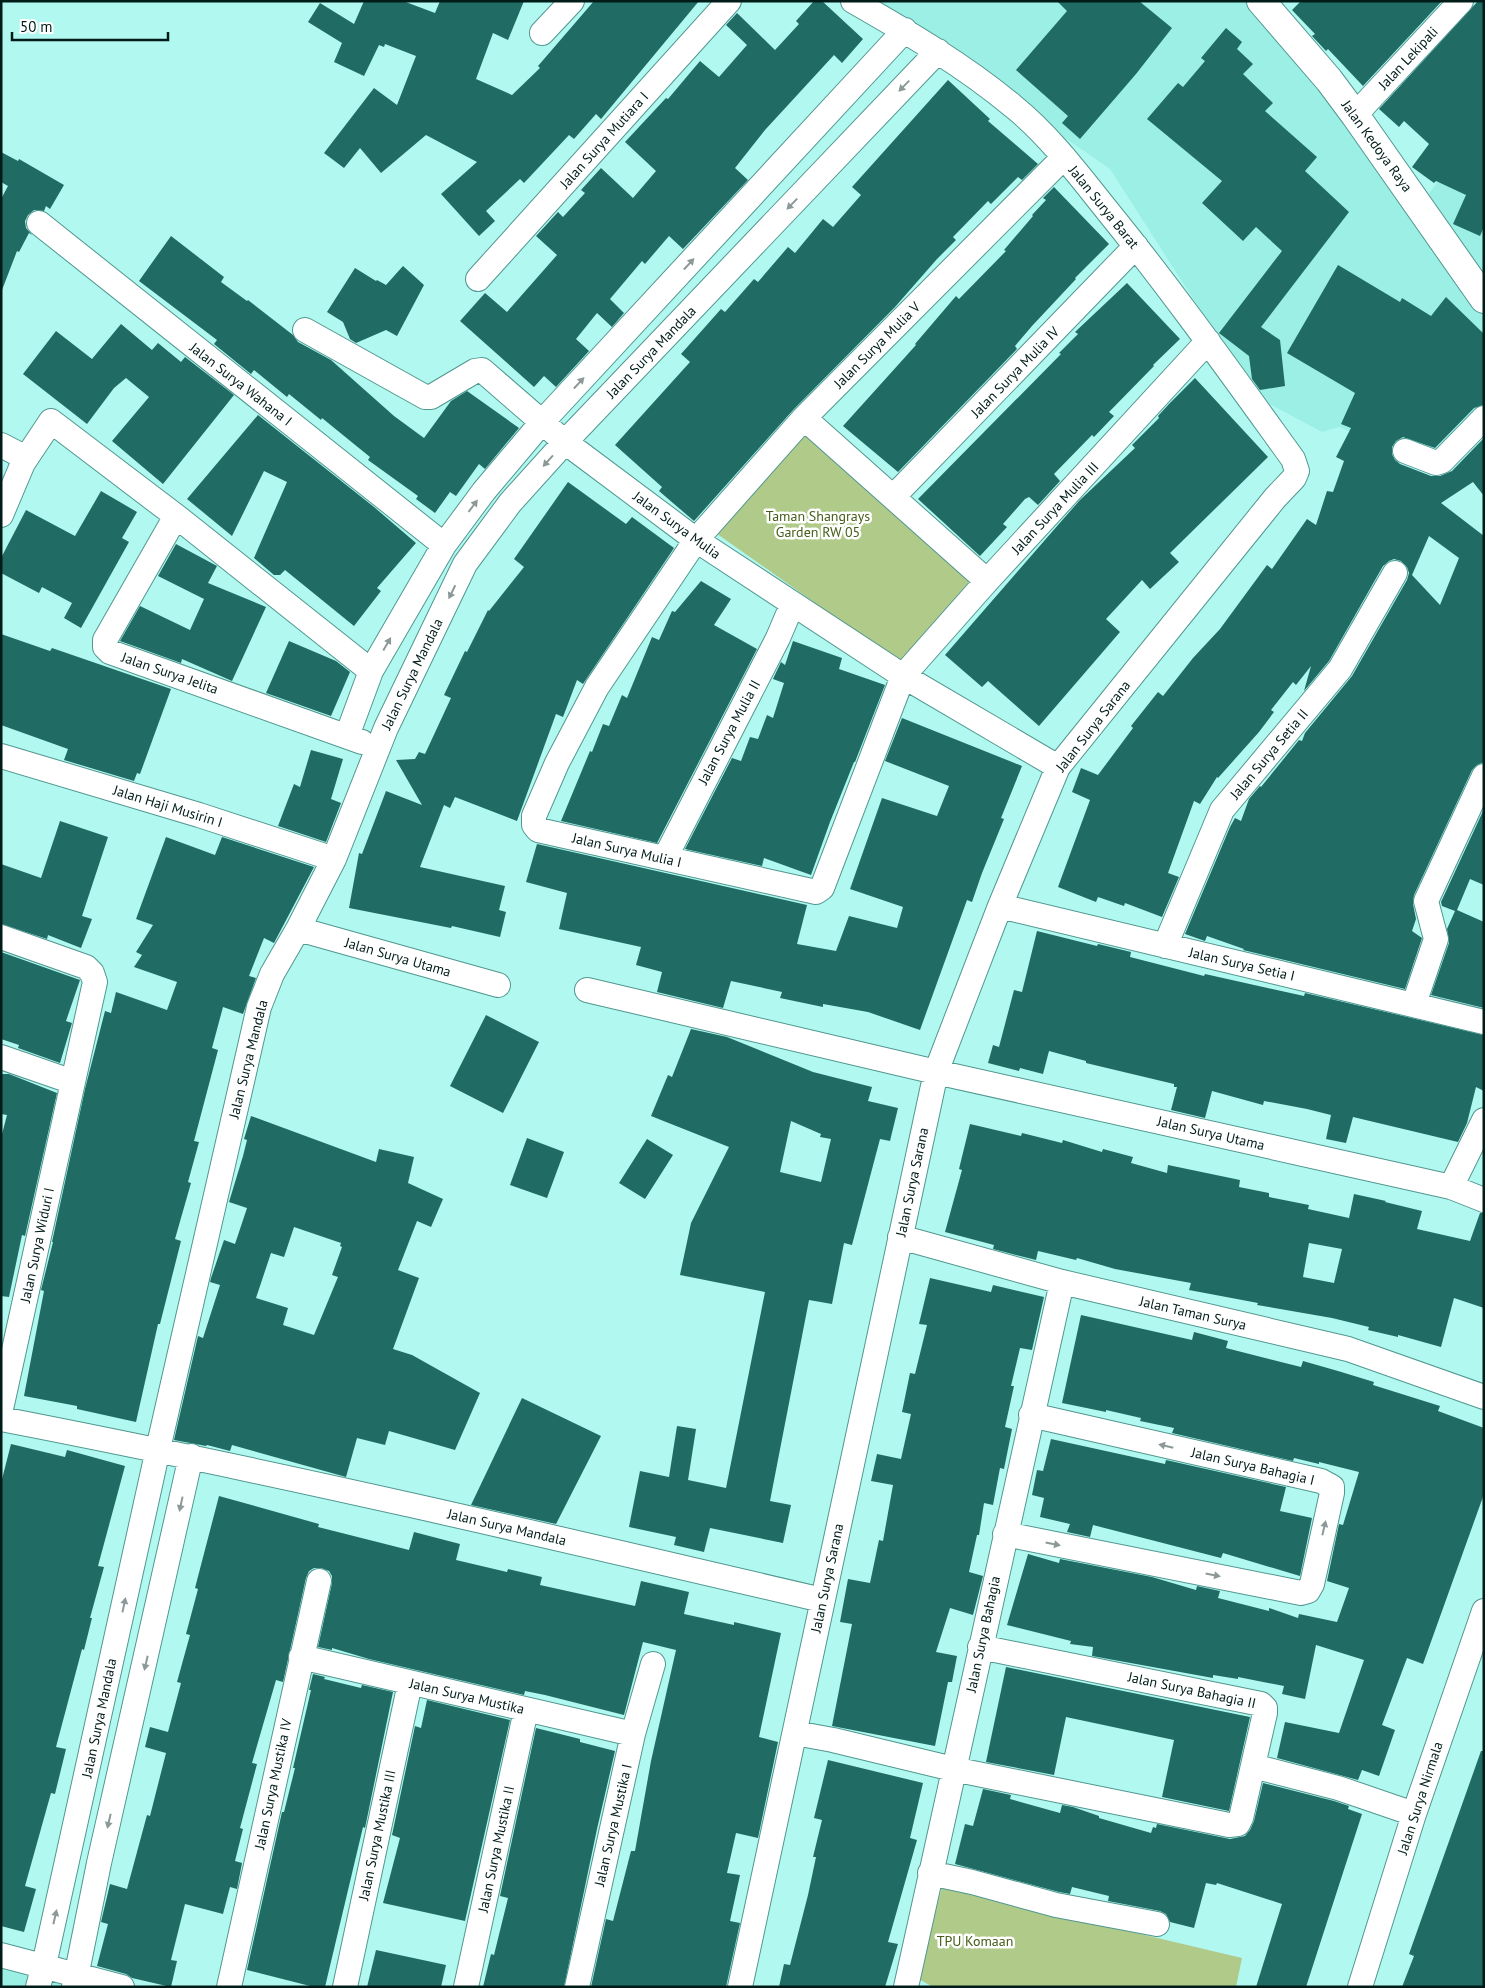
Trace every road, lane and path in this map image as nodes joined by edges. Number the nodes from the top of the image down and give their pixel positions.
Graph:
1 (572, 1) edge
2 (729, 1) edge
3 (853, 1) edge
4 (1261, 1) edge
5 (1461, 1) edge
6 (905, 30) junction
7 (542, 33) dead end
8 (938, 51) junction
9 (1355, 115) junction
10 (1064, 157) junction
11 (39, 223) dead end
12 (1136, 246) junction
13 (478, 279) dead end
14 (1484, 299) edge
15 (306, 330) dead end
16 (1208, 341) junction
17 (804, 418) junction
18 (1484, 418) edge
19 (543, 421) junction
20 (565, 442) junction
21 (1, 445) edge
22 (1405, 451) dead end
23 (26, 458) junction
24 (1297, 471) joint
25 (893, 497) junction
26 (1, 515) edge
27 (176, 516) junction
28 (696, 540) junction
29 (444, 545) junction
30 (1396, 572) dead end
31 (987, 581) junction
32 (792, 605) junction
33 (371, 671) junction
34 (903, 676) junction
35 (347, 736) junction
36 (377, 748) junction
37 (1, 756) edge
38 (1058, 767) junction
39 (1484, 776) edge
40 (665, 858) junction
41 (334, 859) junction
42 (1000, 906) junction
43 (298, 929) junction
44 (1, 937) edge
45 (1165, 946) junction
46 (498, 985) dead end
47 (587, 990) dead end
48 (1414, 1004) junction
49 (1484, 1022) edge
50 (1, 1057) edge
51 (936, 1072) junction
52 (73, 1082) junction
53 (1484, 1120) edge
54 (1451, 1187) junction
55 (1484, 1200) edge
56 (900, 1237) junction
57 (1062, 1282) junction
58 (1484, 1397) edge
59 (1, 1409) edge
60 (1031, 1415) junction
61 (1, 1419) edge
62 (158, 1449) junction
63 (191, 1456) junction
64 (1005, 1534) junction
65 (319, 1581) dead end
66 (822, 1600) junction
67 (1484, 1611) edge
68 (980, 1647) junction
69 (301, 1658) junction
70 (653, 1664) dead end
71 (410, 1683) junction
72 (526, 1710) junction
73 (795, 1733) junction
74 (633, 1734) junction
75 (93, 1747) junction
76 (125, 1754) junction
77 (1254, 1766) junction
78 (954, 1769) junction
79 (1414, 1814) junction
80 (930, 1874) junction
81 (1157, 1924) dead end
82 (1, 1955) edge
83 (41, 1976) edge
84 (75, 1980) edge
85 (122, 1987) edge
86 (229, 1987) edge
87 (345, 1987) edge
88 (466, 1987) edge
89 (577, 1987) edge
90 (740, 1987) edge
91 (906, 1987) edge
92 (1360, 1987) edge

1 - 7 street
2 - 13 street, Jalan Surya Mutiara I
3 - 6 street, Jalan Surya Barat
4 - 9 street, Jalan Kedoya Raya
5 - 9 street, Jalan Lekipali
6 - 8 street, Jalan Surya Barat
19 -> 6 street
8 - 10 street, Jalan Surya Barat
8 -> 20 street, Jalan Surya Mandala
9 - 14 street, Jalan Kedoya Raya
10 - 12 street, Jalan Surya Barat
10 - 17 street, Jalan Surya Mulia V
11 - 29 street, Jalan Surya Wahana I
12 - 16 street, Jalan Surya Barat
12 - 25 street, Jalan Surya Mulia IV
15 - 19 street, Jalan Surya Mulia
16 - 24 street, Jalan Surya Barat
16 - 31 street, Jalan Surya Mulia III
17 - 25 street
17 - 28 street, Jalan Surya Mulia V
18 - 22 street
19 - 20 street, Jalan Surya Mulia
29 -> 19 street
20 - 28 street, Jalan Surya Mulia
20 -> 36 street, Jalan Surya Mandala
21 - 23 street
23 - 26 street
23 - 27 street
24 - 38 street, Jalan Surya Sarana
25 - 31 street
27 - 33 street
27 - 35 street, Jalan Surya Jelita
28 - 32 street, Jalan Surya Mulia
28 - 40 street, Jalan Surya Mulia I
33 -> 29 street
30 - 45 street, Jalan Surya Setia II
31 - 34 street, Jalan Surya Mulia III
32 - 34 street, Jalan Surya Mulia
32 - 40 street, Jalan Surya Mulia II
33 - 35 street
34 - 38 street, Jalan Surya Mulia
34 - 40 street, Jalan Surya Mulia I
35 - 36 street, Jalan Surya Jelita
36 - 41 street, Jalan Surya Mandala
37 - 41 street, Jalan Haji Musirin I
38 - 42 street, Jalan Surya Sarana
39 - 48 street
41 - 43 street, Jalan Surya Mandala
42 - 45 street, Jalan Surya Setia I
42 - 51 street, Jalan Surya Sarana
43 - 46 street, Jalan Surya Utama
43 - 62 street, Jalan Surya Mandala
44 - 52 street, Jalan Surya Widuri I
45 - 48 street, Jalan Surya Setia I
47 - 51 street, Jalan Surya Utama
48 - 49 street, Jalan Surya Setia I
50 - 52 street
51 - 54 street, Jalan Surya Utama
51 - 56 street, Jalan Surya Sarana
52 - 59 street, Jalan Surya Widuri I
53 - 54 street
54 - 55 street, Jalan Surya Utama
56 - 57 street, Jalan Taman Surya
56 - 66 street, Jalan Surya Sarana
57 - 58 street, Jalan Taman Surya
57 - 60 street, Jalan Surya Bahagia
60 - 64 street, Jalan Surya Bahagia
64 -> 60 street, Jalan Surya Bahagia I
61 - 62 street, Jalan Surya Mandala
62 - 63 street, Jalan Surya Mandala
75 -> 62 street, Jalan Surya Mandala
63 - 66 street, Jalan Surya Mandala
63 -> 76 street
64 - 68 street, Jalan Surya Bahagia
65 - 69 street, Jalan Surya Mustika IV
66 - 73 street, Jalan Surya Sarana
67 - 79 street, Jalan Surya Nirmala
68 - 77 street, Jalan Surya Bahagia II
68 - 78 street, Jalan Surya Bahagia
69 - 71 street, Jalan Surya Mustika
69 - 86 street, Jalan Surya Mustika IV
70 - 74 street, Jalan Surya Mustika I
71 - 72 street, Jalan Surya Mustika
71 - 87 street, Jalan Surya Mustika III
72 - 74 street, Jalan Surya Mustika
72 - 88 street, Jalan Surya Mustika II
73 - 78 street, Jalan Surya Bahagia II
73 - 90 street, Jalan Surya Sarana
74 - 89 street, Jalan Surya Mustika I
75 - 76 street
83 -> 75 street, Jalan Surya Mandala
76 -> 84 street
77 - 78 street, Jalan Surya Bahagia II
77 - 79 street
78 - 80 street, Jalan Surya Bahagia
79 - 92 street, Jalan Surya Nirmala
80 - 81 street
80 - 91 street, Jalan Surya Bahagia
82 - 83 street
83 - 84 street
84 - 85 street

